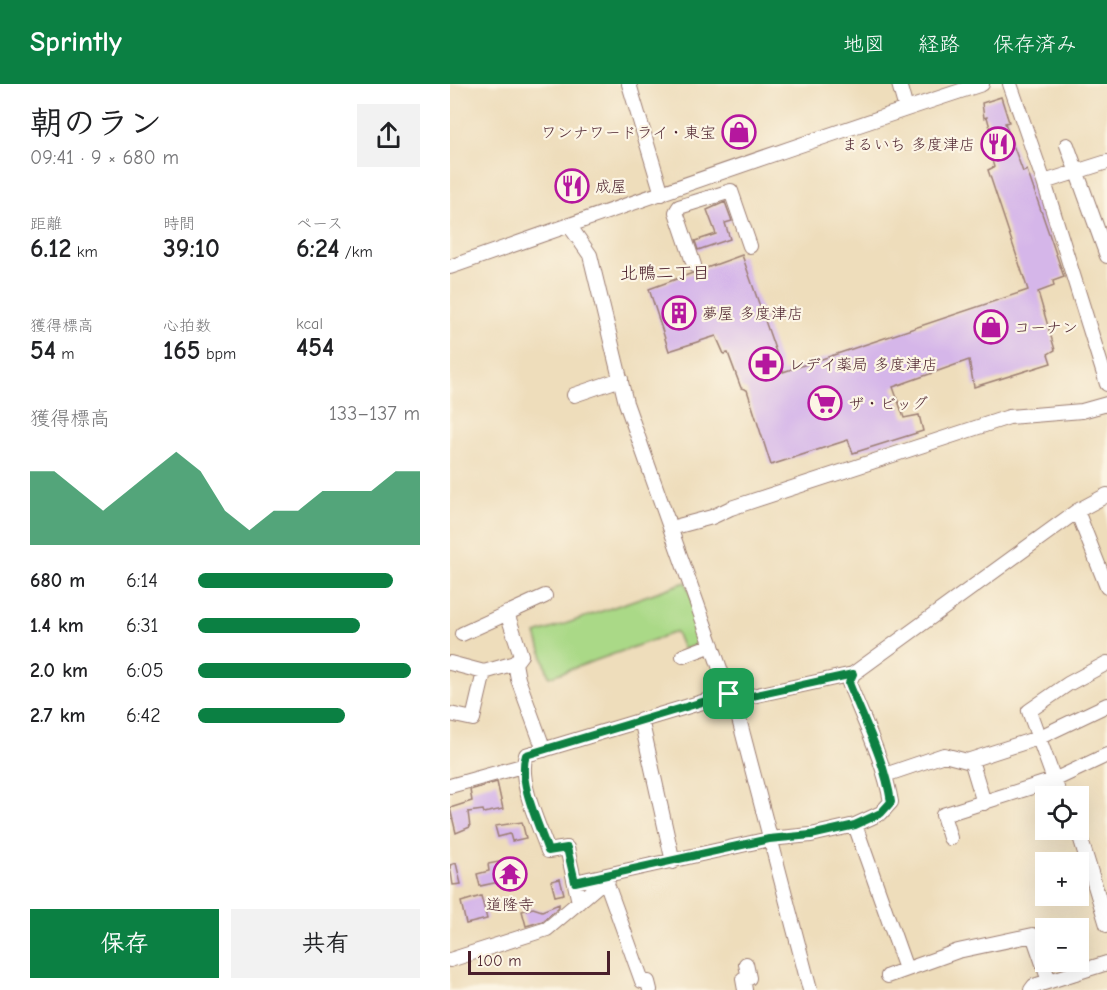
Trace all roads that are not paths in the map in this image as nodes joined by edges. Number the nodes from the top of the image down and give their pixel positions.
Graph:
1 (629, 84) edge
2 (899, 84) edge
3 (982, 84) edge
4 (1010, 84) edge
5 (906, 109) junction
6 (1067, 145) dead end
7 (1107, 162) edge
8 (1076, 171) junction
9 (1044, 182) junction
10 (662, 194) junction
11 (569, 225) junction
12 (750, 246) dead end
13 (1107, 256) edge
14 (694, 265) dead end
15 (450, 267) edge
16 (621, 379) junction
17 (1107, 384) edge
18 (574, 394) dead end
19 (1107, 404) edge
20 (1107, 495) edge
21 (1077, 512) junction
22 (670, 528) junction
23 (1102, 561) edge
24 (1107, 587) edge
25 (545, 596) dead end
26 (507, 614) junction
27 (462, 634) dead end
28 (712, 645) junction
29 (683, 656) dead end
30 (450, 663) edge
31 (515, 663) junction
32 (1107, 663) edge
33 (484, 672) junction
34 (853, 674) junction
35 (731, 697) junction
36 (1107, 705) edge
37 (450, 714) edge
38 (641, 719) junction
39 (1038, 738) junction
40 (544, 750) junction
41 (1107, 755) edge
42 (971, 760) junction
43 (522, 766) junction
44 (885, 775) junction
45 (1054, 780) junction
46 (450, 786) edge
47 (1056, 786) edge
48 (984, 803) junction
49 (855, 825) junction
50 (950, 838) dead end
51 (769, 839) junction
52 (1082, 840) edge
53 (673, 862) junction
54 (609, 876) junction
55 (575, 882) junction
56 (579, 902) junction
57 (1104, 902) edge
58 (1107, 925) edge
59 (450, 960) edge
60 (1107, 963) edge
61 (746, 964) dead end
62 (906, 969) junction
63 (888, 976) dead end
64 (1049, 981) junction
65 (650, 990) edge
66 (745, 990) edge
67 (810, 990) edge
68 (1031, 990) edge

1 - 10 street
2 - 5 street
3 - 5 street
4 - 9 street
5 - 10 street
6 - 8 street
7 - 8 street
8 - 9 street
8 - 13 street
9 - 17 street
10 - 11 street
11 - 15 street
11 - 16 street
12 - 14 street
16 - 18 street
16 - 22 street
19 - 22 street
20 - 21 street
21 - 23 street
21 - 34 street
22 - 28 street
23 - 24 street
25 - 26 street
26 - 27 street
26 - 31 street
28 - 29 street
28 - 35 street
30 - 33 street
31 - 33 street
31 - 40 street
32 - 39 street
33 - 37 street
34 - 35 street
34 - 44 street
35 - 38 street
35 - 51 street
36 - 39 street
38 - 40 street
38 - 53 street
39 - 42 street
39 - 45 street
40 - 43 street
41 - 45 street
42 - 44 street
42 - 48 street
43 - 46 street
43 - 55 street
44 - 49 street
45 - 47 street
45 - 48 street
48 - 50 street
49 - 51 street
49 - 62 street
51 - 53 street
51 - 67 street
52 - 57 street
53 - 54 street
54 - 55 street
54 - 56 street
54 - 65 street
55 - 56 street
56 - 59 street
57 - 58 street
60 - 64 street
61 - 66 street
62 - 63 street
62 - 64 street
64 - 68 street

